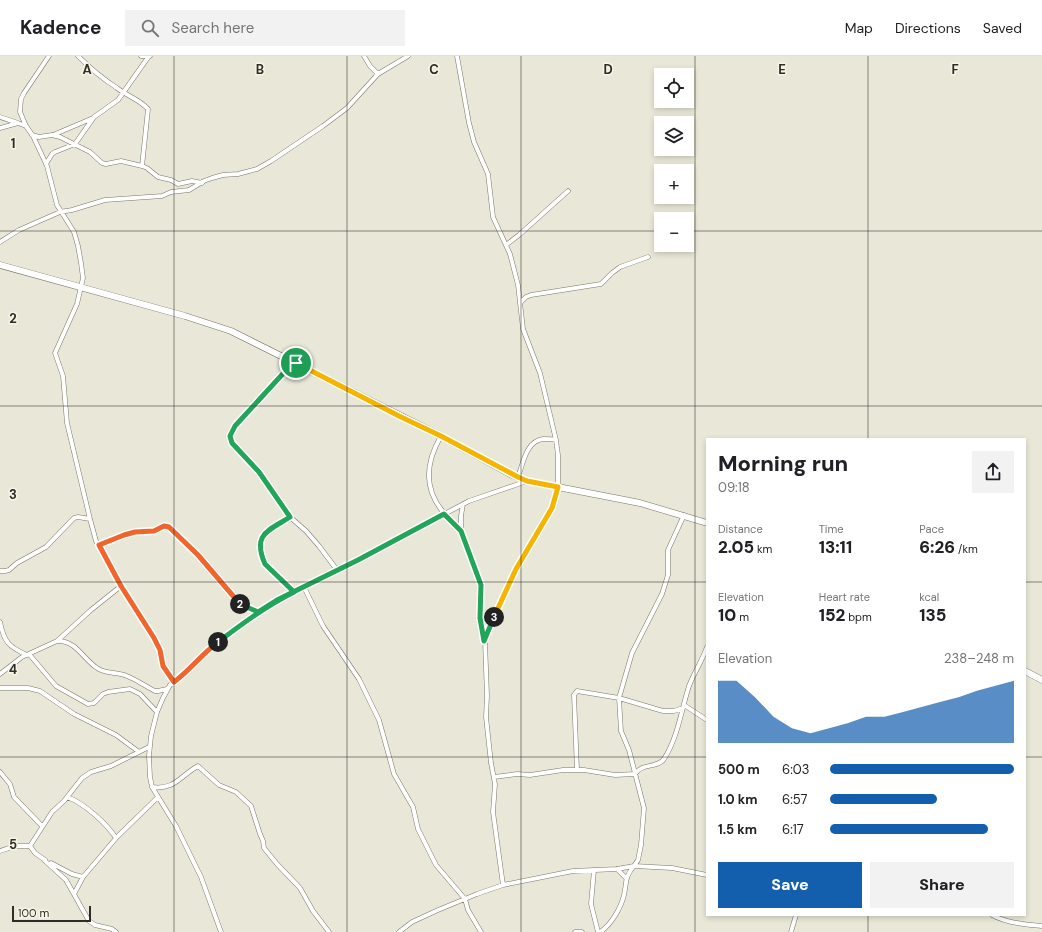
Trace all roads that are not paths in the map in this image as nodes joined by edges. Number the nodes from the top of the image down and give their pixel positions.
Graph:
1 (49, 56) edge
2 (78, 56) edge
3 (141, 56) edge
4 (150, 56) edge
5 (364, 56) edge
6 (408, 56) edge
7 (457, 56) edge
8 (378, 74) junction
9 (124, 93) junction
10 (0, 117) edge
11 (94, 117) junction
12 (18, 123) junction
13 (26, 126) junction
14 (0, 128) edge
15 (32, 134) junction
16 (52, 135) junction
17 (75, 144) junction
18 (46, 164) junction
19 (142, 166) junction
20 (202, 183) junction
21 (568, 191) dead end
22 (60, 212) junction
23 (0, 242) edge
24 (506, 245) junction
25 (648, 257) dead end
26 (0, 265) edge
27 (82, 287) junction
28 (520, 303) junction
29 (296, 363) junction
30 (441, 436) junction
31 (556, 440) junction
32 (518, 477) junction
33 (527, 481) junction
34 (558, 487) junction
35 (463, 504) junction
36 (444, 514) junction
37 (684, 516) junction
38 (290, 517) junction
39 (90, 519) junction
40 (706, 523) edge
41 (461, 531) junction
42 (99, 545) junction
43 (336, 570) junction
44 (0, 571) edge
45 (121, 586) junction
46 (304, 587) junction
47 (294, 592) junction
48 (258, 612) junction
49 (0, 622) edge
50 (57, 641) junction
51 (484, 641) junction
52 (706, 649) edge
53 (28, 655) junction
54 (1026, 672) edge
55 (0, 674) edge
56 (1042, 680) edge
57 (174, 682) junction
58 (0, 688) edge
59 (167, 689) junction
60 (619, 698) junction
61 (683, 706) junction
62 (157, 712) junction
63 (706, 719) edge
64 (149, 747) junction
65 (139, 752) junction
66 (577, 770) junction
67 (0, 772) edge
68 (635, 774) junction
69 (494, 777) junction
70 (152, 787) junction
71 (67, 797) junction
72 (158, 797) junction
73 (42, 826) junction
74 (116, 838) junction
75 (30, 846) junction
76 (0, 851) edge
77 (44, 860) junction
78 (634, 866) junction
79 (617, 869) junction
80 (594, 870) junction
81 (706, 875) edge
82 (83, 877) junction
83 (626, 878) junction
84 (504, 885) junction
85 (74, 894) junction
86 (465, 899) junction
87 (796, 916) edge
88 (994, 916) edge
89 (1042, 926) edge
90 (116, 932) edge
91 (221, 932) edge
92 (329, 932) edge
93 (399, 932) edge
94 (481, 932) edge
95 (575, 932) edge
96 (582, 932) edge
97 (599, 932) edge
98 (791, 932) edge

1 - 13 street
2 - 9 street
3 - 4 street
4 - 9 street
5 - 8 street
6 - 8 street
7 - 24 street
8 - 20 street
9 - 11 street
9 - 19 street
10 - 12 street
11 - 16 street
11 - 17 street
12 - 13 street
12 - 14 street
13 - 15 street
15 - 16 street
15 - 18 street
16 - 17 street
17 - 18 street
17 - 19 street
18 - 22 street
19 - 20 street
20 - 22 street
21 - 24 street
22 - 23 street
22 - 27 street
24 - 28 street
25 - 28 street
26 - 27 street
27 - 29 street
27 - 39 street
28 - 31 street
29 - 30 street
29 - 38 street
30 - 32 street
30 - 36 street
31 - 32 street
31 - 34 street
32 - 33 street
33 - 34 street
33 - 35 street
34 - 37 street
34 - 51 street
35 - 36 street
35 - 41 street
36 - 41 street
36 - 43 street
37 - 40 street
37 - 60 street
38 - 43 street
38 - 47 street
39 - 42 street
39 - 44 street
41 - 51 street
42 - 45 street
42 - 48 street
43 - 46 street
45 - 50 street
45 - 57 street
46 - 47 street
46 - 86 street
47 - 48 street
48 - 57 street
49 - 53 street
50 - 53 street
50 - 59 street
51 - 69 street
52 - 61 street
53 - 55 street
53 - 62 street
54 - 56 street
57 - 59 street
58 - 65 street
59 - 62 street
60 - 61 street
60 - 66 street
60 - 68 street
61 - 63 street
61 - 68 street
62 - 64 street
64 - 65 street
64 - 70 street
65 - 71 street
66 - 68 street
66 - 69 street
67 - 73 street
68 - 78 street
69 - 84 street
70 - 72 street
70 - 92 street
71 - 73 street
71 - 74 street
72 - 74 street
72 - 91 street
73 - 75 street
74 - 82 street
75 - 76 street
75 - 77 street
77 - 82 street
77 - 85 street
78 - 79 street
78 - 81 street
78 - 83 street
79 - 80 street
79 - 83 street
80 - 84 street
80 - 97 street
82 - 85 street
83 - 97 street
84 - 86 street
85 - 90 street
86 - 93 street
86 - 94 street
87 - 98 street
88 - 89 street
95 - 96 street

